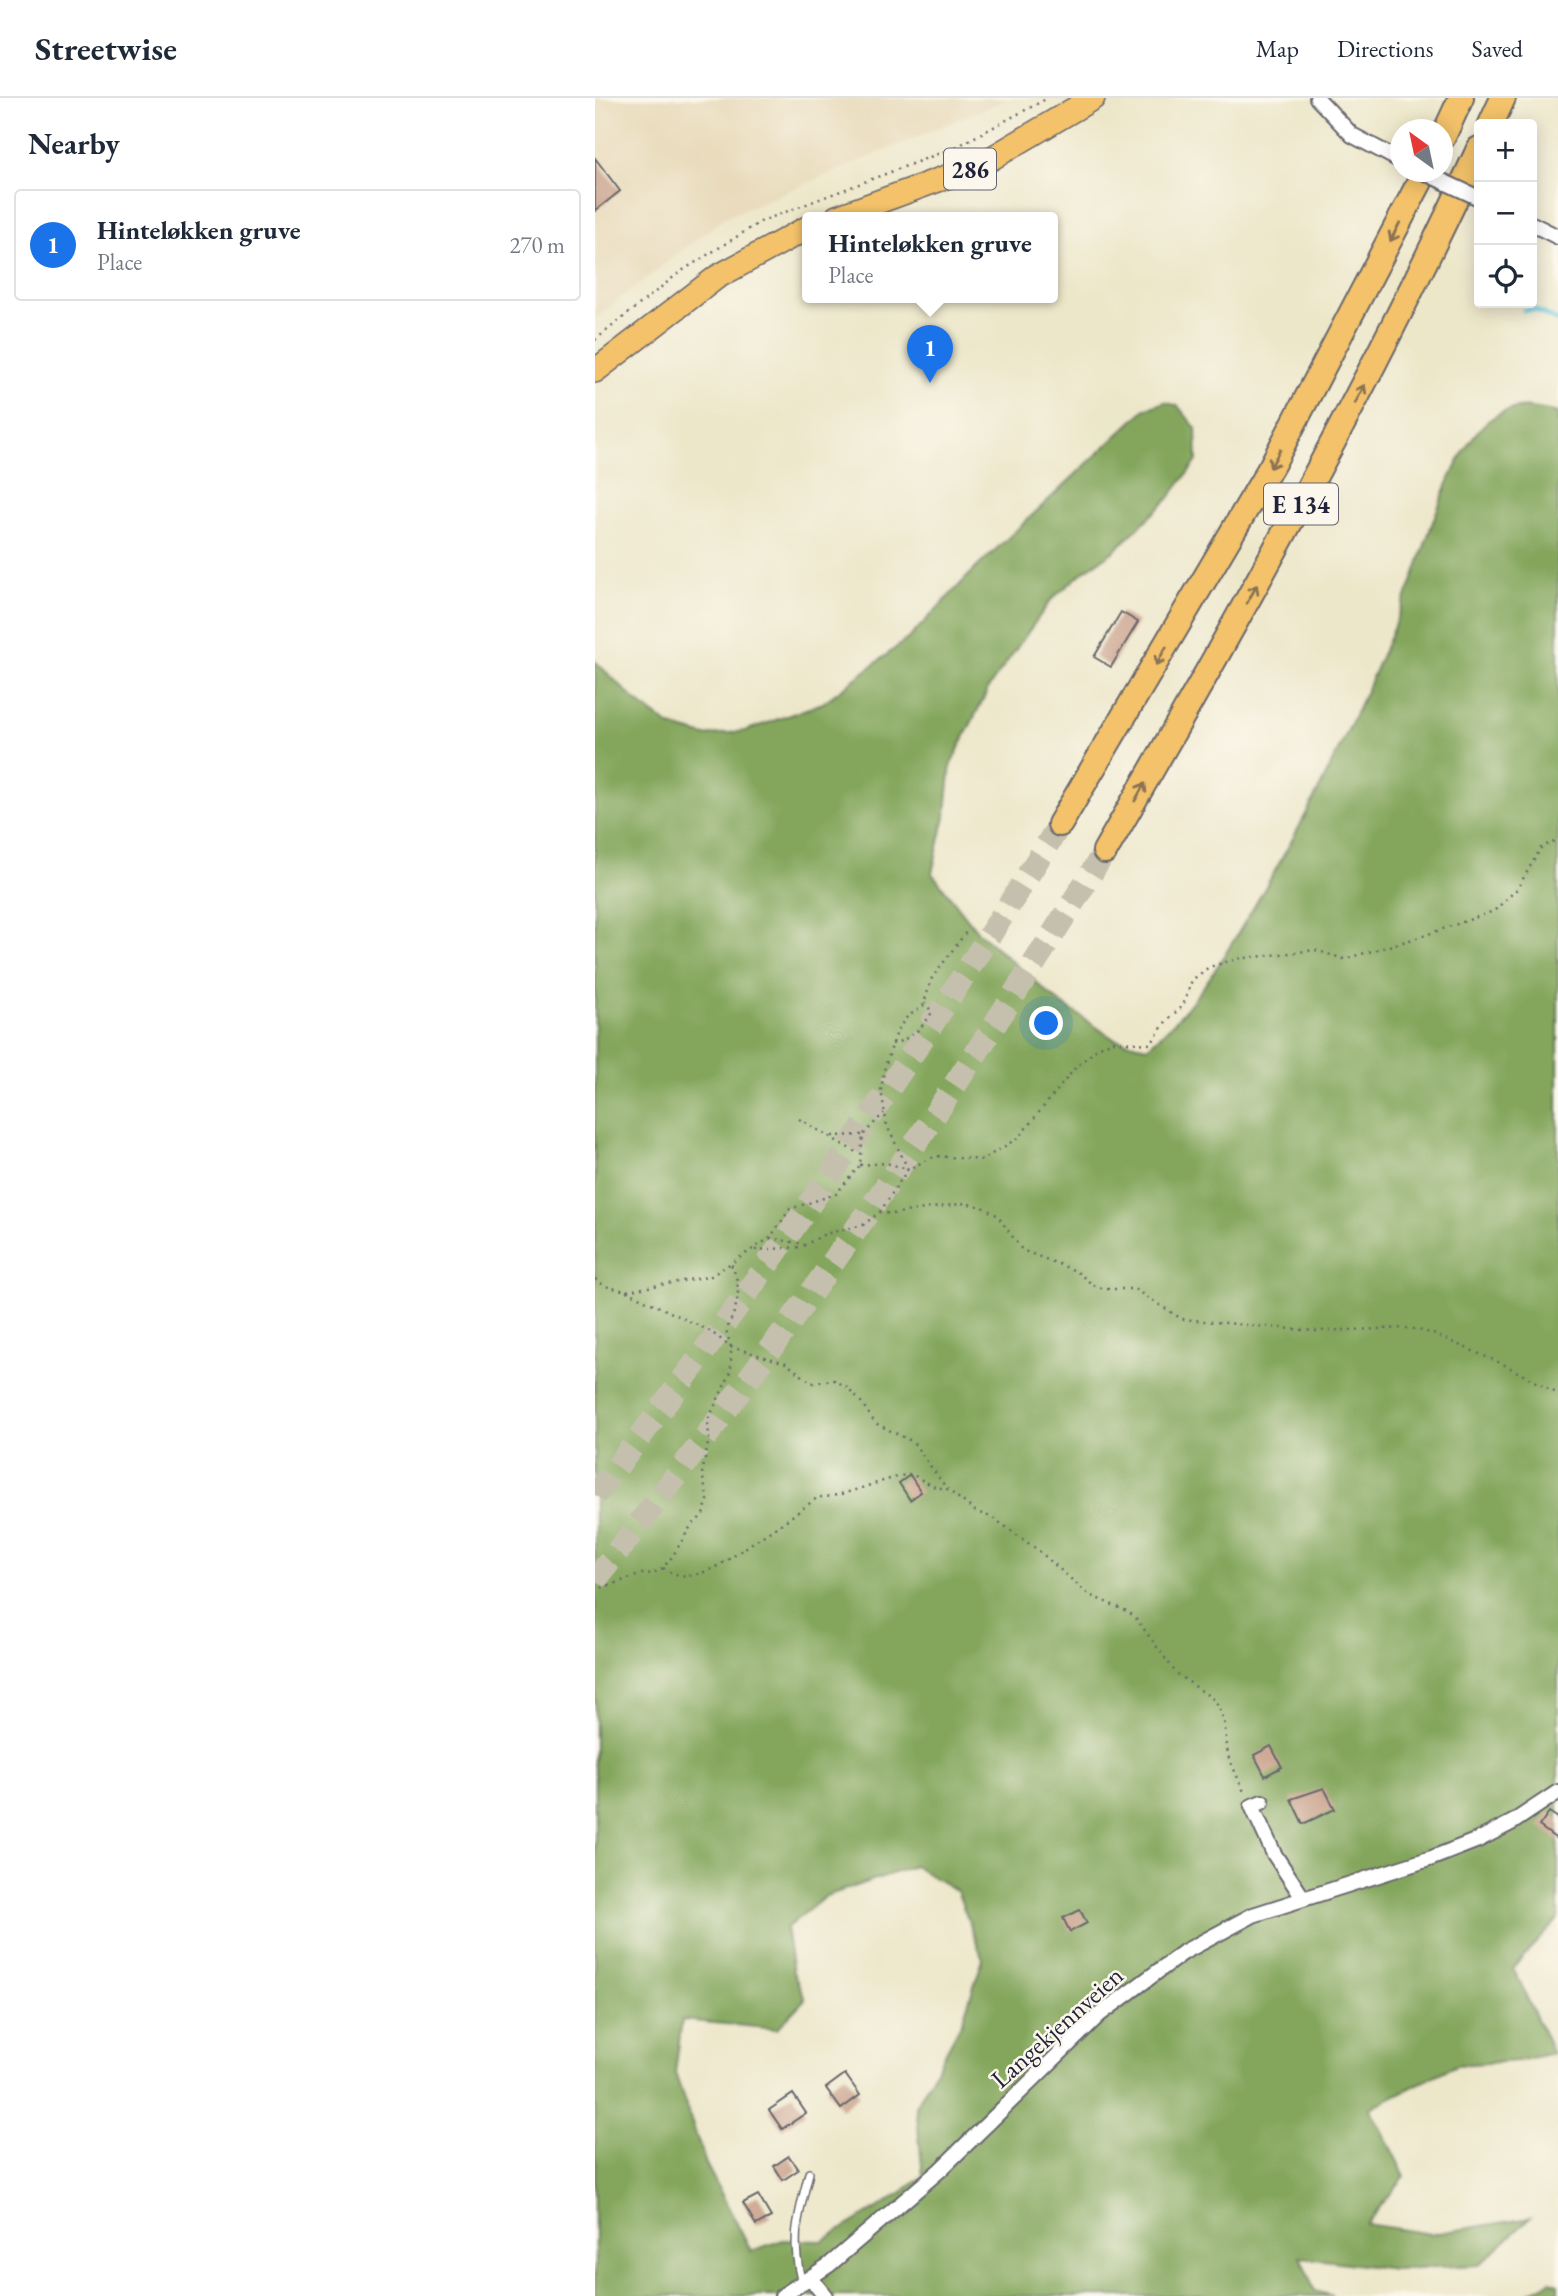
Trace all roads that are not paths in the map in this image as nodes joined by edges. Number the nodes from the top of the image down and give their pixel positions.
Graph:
1 (1093, 98) edge
2 (1317, 98) edge
3 (1461, 98) edge
4 (1503, 98) edge
5 (1451, 119) edge
6 (1493, 119) edge
7 (1390, 156) edge
8 (1474, 159) edge
9 (1419, 182) edge
10 (1445, 182) edge
11 (1474, 196) edge
12 (851, 212) edge
13 (1537, 226) edge
14 (802, 231) edge
15 (1558, 237) edge
16 (595, 371) edge
17 (1060, 824) tunnel mouth
18 (1105, 851) tunnel mouth
19 (1558, 1791) edge
20 (1257, 1804) road end
21 (1303, 1898) junction
22 (809, 2173) dead end
23 (806, 2282) junction
24 (782, 2296) edge
25 (825, 2296) edge

1 - 12 main road, 286
2 - 7 street
3 - 5 highway
4 - 6 highway
18 -> 8 highway, E 134
9 -> 17 highway, E 134
10 - 11 street, bridge
13 - 15 street
14 - 16 main road
19 - 21 street, Langekjennveien
20 - 21 street
21 - 23 street, Langekjennveien
22 - 23 lane
23 - 24 street, Langekjennveien
23 - 25 street

